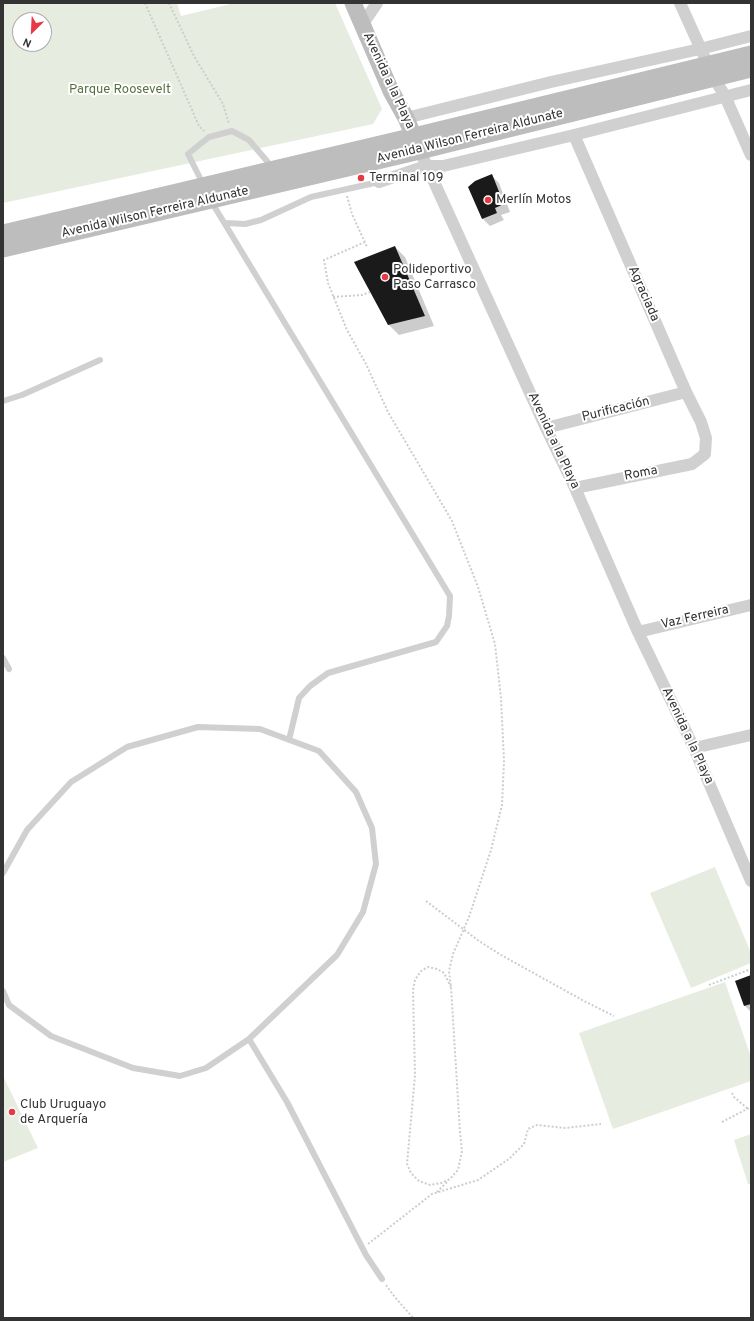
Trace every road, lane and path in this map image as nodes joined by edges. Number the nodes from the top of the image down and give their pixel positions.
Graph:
1 (145, 3) edge
2 (169, 3) edge
3 (353, 3) edge
4 (377, 3) edge
5 (680, 3) edge
6 (362, 24) junction
7 (751, 36) edge
8 (700, 49) junction
9 (751, 54) edge
10 (751, 69) edge
11 (711, 71) junction
12 (751, 90) edge
13 (725, 96) junction
14 (406, 118) junction
15 (232, 131) junction
16 (574, 135) junction
17 (209, 137) junction
18 (420, 151) junction
19 (751, 155) edge
20 (370, 162) junction
21 (275, 170) junction
22 (379, 182) junction
23 (345, 189) junction
24 (207, 193) junction
25 (226, 223) junction
26 (3, 233) edge
27 (365, 242) junction
28 (367, 247) dead end
29 (3, 249) edge
30 (370, 292) dead end
31 (333, 297) junction
32 (100, 360) dead end
33 (686, 392) junction
34 (3, 401) edge
35 (546, 428) junction
36 (705, 454) joint
37 (575, 488) junction
38 (751, 605) edge
39 (638, 632) junction
40 (3, 658) edge
41 (9, 669) dead end
42 (751, 735) edge
43 (289, 740) junction
44 (694, 748) junction
45 (748, 864) edge
46 (3, 873) edge
47 (751, 881) edge
48 (426, 901) dead end
49 (463, 930) junction
50 (751, 969) edge
51 (709, 986) dead end
52 (451, 987) junction
53 (3, 991) edge
54 (614, 1016) dead end
55 (249, 1040) junction
56 (732, 1093) dead end
57 (751, 1107) edge
58 (748, 1109) junction
59 (722, 1122) dead end
60 (601, 1124) dead end
61 (450, 1179) junction
62 (436, 1193) junction
63 (363, 1248) junction
64 (382, 1279) joint
65 (413, 1318) edge

1 - 17 path
2 - 15 path
3 - 6 main road, Avenida a la Playa
4 - 6 street
5 - 8 street
6 - 14 main road, Avenida a la Playa
7 - 8 street
8 - 11 street
8 - 14 street
9 - 11 main road, Avenida Wilson Ferreira Aldunate
10 - 11 main road, Avenida Wilson Ferreira Aldunate
11 - 13 street
11 - 18 main road, Avenida Wilson Ferreira Aldunate
12 - 13 street, Avenida Wilson Ferreira Aldunate
13 - 16 street, Avenida Wilson Ferreira Aldunate
13 - 19 street
14 - 18 main road, Avenida a la Playa
15 - 17 lane
15 - 21 lane
16 - 18 street, Avenida Wilson Ferreira Aldunate
16 - 33 street, Agraciada
17 - 24 lane
18 - 20 main road, Avenida Wilson Ferreira Aldunate
18 - 21 main road, Avenida Wilson Ferreira Aldunate
18 - 22 street
18 - 35 street, Avenida a la Playa
20 - 22 lane
20 - 24 main road, Avenida Wilson Ferreira Aldunate
21 - 24 main road, Avenida Wilson Ferreira Aldunate
22 - 23 lane
23 - 25 lane
23 - 27 path
24 - 25 lane
24 - 26 main road, Avenida Wilson Ferreira Aldunate
24 - 29 main road, Avenida Wilson Ferreira Aldunate
25 - 43 lane
27 - 28 path
27 - 31 path
30 - 31 path
31 - 49 path
32 - 34 lane
33 - 35 street, Purificación
33 - 36 street, Agraciada
35 - 37 street, Avenida a la Playa
36 - 37 street, Roma
37 - 39 street, Avenida a la Playa
38 - 39 street, Vaz Ferreira
39 - 44 street, Avenida a la Playa
40 - 41 lane
42 - 44 street
43 - 46 lane
43 - 55 lane
44 - 45 street, Avenida a la Playa
45 - 47 street, Avenida a la Playa
48 - 49 path
49 - 52 path
49 - 54 path
50 - 51 path
52 - 61 path
52 - 61 path
53 - 55 lane
55 - 63 lane
56 - 58 path
57 - 58 path
58 - 59 path
60 - 62 path
61 - 62 path
62 - 63 path
63 - 64 lane
64 - 65 path

